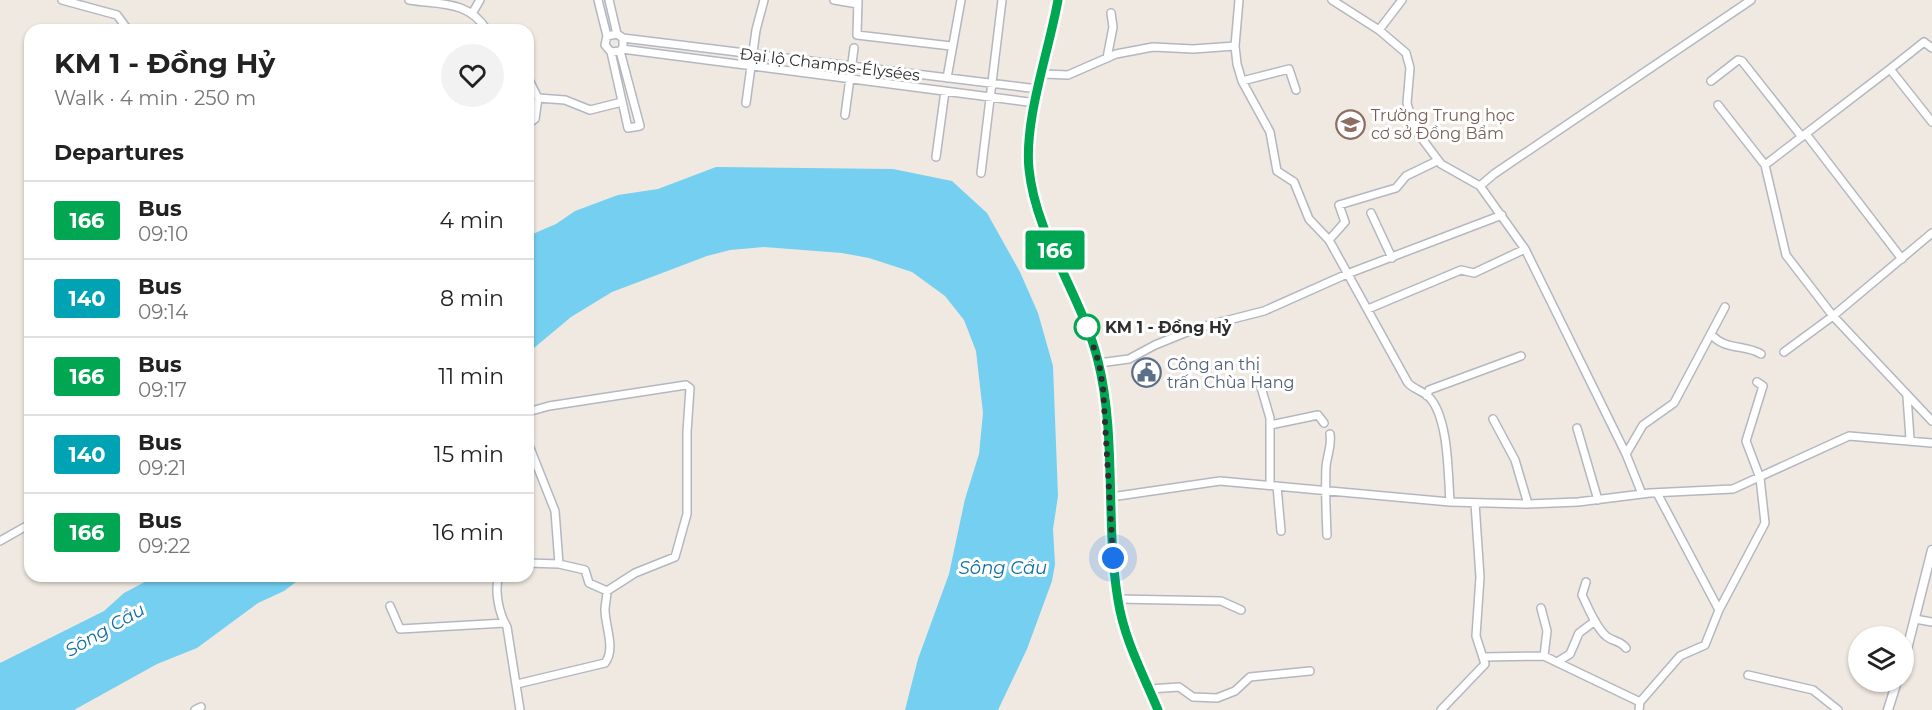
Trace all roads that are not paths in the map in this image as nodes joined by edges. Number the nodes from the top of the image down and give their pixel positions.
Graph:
1 (62, 0) edge
2 (409, 0) edge
3 (480, 0) edge
4 (598, 0) edge
5 (609, 0) edge
6 (764, 0) edge
7 (834, 0) edge
8 (961, 0) edge
9 (1002, 0) edge
10 (1058, 0) edge
11 (1239, 0) edge
12 (1332, 0) edge
13 (1402, 0) edge
14 (1751, 0) edge
15 (858, 2) edge
16 (473, 12) junction
17 (1111, 13) dead end
18 (124, 24) edge
19 (482, 24) edge
20 (1379, 30) junction
21 (607, 36) junction
22 (620, 36) junction
23 (951, 46) junction
24 (1235, 46) junction
25 (854, 48) dead end
26 (1932, 48) edge
27 (621, 50) junction
28 (611, 52) junction
29 (752, 55) junction
30 (1107, 58) junction
31 (750, 66) junction
32 (851, 67) junction
33 (1890, 69) junction
34 (1043, 74) junction
35 (947, 78) junction
36 (849, 79) junction
37 (1242, 81) junction
38 (1711, 81) dead end
39 (992, 84) junction
40 (1038, 89) junction
41 (534, 90) edge
42 (1296, 90) dead end
43 (945, 91) junction
44 (990, 97) junction
45 (538, 98) junction
46 (622, 102) junction
47 (746, 103) dead end
48 (1036, 103) junction
49 (1718, 105) dead end
50 (844, 115) dead end
51 (534, 120) edge
52 (1932, 122) edge
53 (1804, 136) junction
54 (936, 157) dead end
55 (1437, 160) junction
56 (1765, 165) junction
57 (981, 173) dead end
58 (1480, 186) junction
59 (1371, 213) dead end
60 (1502, 215) junction
61 (1932, 233) edge
62 (1329, 240) junction
63 (1525, 249) junction
64 (1392, 258) junction
65 (1902, 258) junction
66 (1347, 274) junction
67 (1725, 307) dead end
68 (1368, 309) junction
69 (1833, 316) junction
70 (1711, 334) junction
71 (1784, 352) dead end
72 (1761, 354) dead end
73 (1521, 356) dead end
74 (1099, 363) junction
75 (1757, 382) dead end
76 (1261, 387) dead end
77 (1427, 396) junction
78 (1907, 396) junction
79 (534, 410) edge
80 (1494, 419) dead end
81 (1932, 421) edge
82 (1324, 423) dead end
83 (1270, 425) junction
84 (1577, 428) dead end
85 (1330, 434) dead end
86 (1910, 439) junction
87 (1932, 443) edge
88 (1626, 454) junction
89 (534, 459) edge
90 (1760, 478) junction
91 (1274, 485) junction
92 (1325, 490) junction
93 (1657, 493) junction
94 (1642, 494) junction
95 (1111, 497) junction
96 (1598, 500) junction
97 (1450, 502) junction
98 (1475, 503) junction
99 (1528, 504) junction
100 (24, 527) edge
101 (1281, 531) dead end
102 (1327, 535) dead end
103 (0, 541) edge
104 (1932, 550) edge
105 (534, 563) edge
106 (559, 564) junction
107 (498, 582) edge
108 (1586, 582) dead end
109 (608, 591) junction
110 (1117, 599) junction
111 (390, 606) dead end
112 (1541, 608) dead end
113 (1241, 610) dead end
114 (1719, 610) junction
115 (1915, 619) junction
116 (1595, 621) junction
117 (1932, 622) edge
118 (505, 623) junction
119 (1913, 626) edge
120 (1626, 648) dead end
121 (1544, 656) junction
122 (1483, 657) junction
123 (1557, 662) junction
124 (1310, 671) dead end
125 (1748, 675) dead end
126 (517, 684) junction
127 (1149, 689) junction
128 (1894, 692) edge
129 (1640, 706) edge
130 (1442, 709) edge
131 (520, 710) edge
132 (1158, 710) edge
133 (1838, 710) edge
134 (1888, 710) edge

1 - 18 street
2 - 16 street
3 - 16 street
4 - 21 street
5 - 22 street
6 - 29 street
7 - 15 street
8 - 23 street
9 - 39 street
10 - 34 main road
11 - 24 street
12 - 20 street
13 - 20 street
14 - 58 street
15 - 23 street
16 - 19 street
17 - 30 street
20 - 55 street
21 - 22 street, Đại lộ Champs-Élysées
21 - 28 street
22 - 27 street
22 - 29 street, Đại lộ Champs-Élysées
23 - 35 street
24 - 30 street
24 - 37 street
25 - 32 street
26 - 33 street
27 - 28 street, Đại lộ Champs-Élysées
27 - 31 street, Đại lộ Champs-Élysées
27 - 46 street
28 - 46 street
29 - 31 street
29 - 32 street, Đại lộ Champs-Élysées
30 - 34 street
31 - 36 street, Đại lộ Champs-Élysées
31 - 47 street
32 - 35 street, Đại lộ Champs-Élysées
32 - 36 street
33 - 52 street
33 - 53 street
34 - 40 main road
35 - 39 street, Đại lộ Champs-Élysées
36 - 43 street, Đại lộ Champs-Élysées
36 - 50 street
37 - 42 street
37 - 62 street
38 - 53 street
39 - 40 street, Đại lộ Champs-Élysées
39 - 44 street
40 - 48 main road
41 - 45 street
43 - 44 street, Đại lộ Champs-Élysées
43 - 54 street
44 - 48 street, Đại lộ Champs-Élysées
44 - 57 street
45 - 46 street
45 - 51 street
48 - 74 main road
49 - 56 street
53 - 56 street
53 - 65 street
55 - 58 street
55 - 62 street
56 - 69 street
58 - 60 street
59 - 64 street
60 - 63 street
60 - 64 street
61 - 65 street
62 - 66 street
63 - 68 street
63 - 88 street
64 - 66 street
65 - 69 street
66 - 68 street
66 - 74 street
67 - 70 street
68 - 77 street
69 - 71 street
69 - 78 street
70 - 72 street
70 - 88 street
73 - 77 street
74 - 95 main road
75 - 90 street
76 - 83 street
77 - 97 street
78 - 81 street
78 - 86 street
79 - 109 street
80 - 99 street
82 - 83 street
83 - 91 street
84 - 96 street
85 - 92 street
86 - 87 street
86 - 90 street
88 - 94 street
89 - 106 street
90 - 93 street
90 - 114 street
91 - 92 street
91 - 95 street
91 - 101 street
92 - 97 street
92 - 102 street
93 - 94 street
93 - 114 street
94 - 96 street
95 - 110 main road
96 - 99 street
97 - 98 street
98 - 99 street
98 - 122 street
100 - 103 street
104 - 115 street
105 - 106 street
106 - 109 street
107 - 118 street
108 - 116 street
109 - 126 street
110 - 113 street
110 - 127 main road
111 - 118 street
112 - 121 street
114 - 129 street
115 - 117 street
115 - 119 street
116 - 120 street
116 - 123 street
118 - 126 street
121 - 122 street
121 - 123 street
122 - 130 street
123 - 129 street
124 - 127 street
125 - 133 street
126 - 131 street
127 - 132 main road
128 - 134 street

